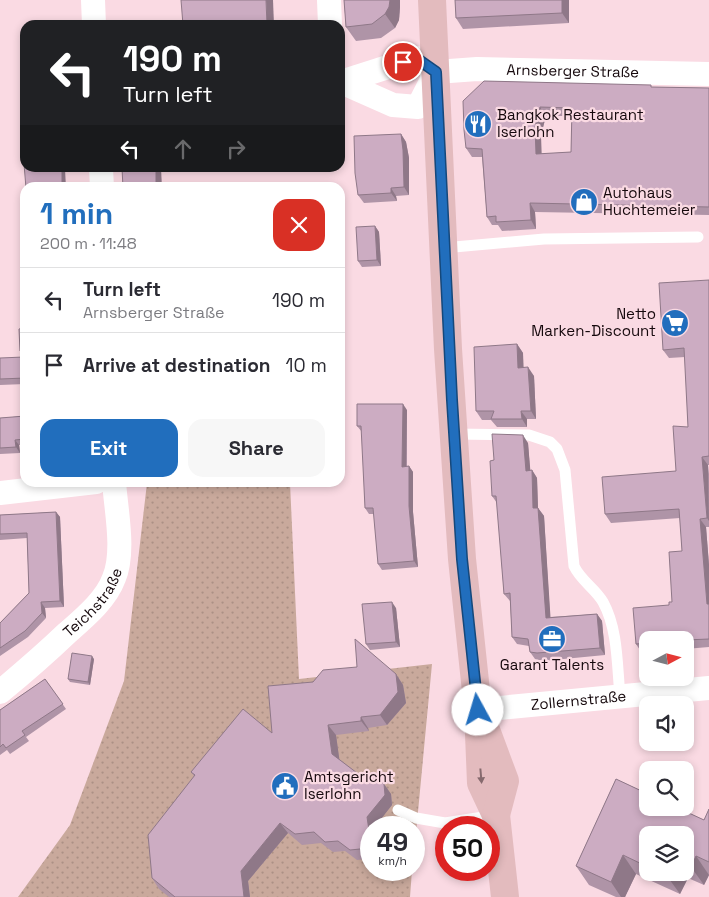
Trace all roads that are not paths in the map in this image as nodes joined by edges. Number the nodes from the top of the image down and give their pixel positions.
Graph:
1 (93, 0) edge
2 (329, 0) edge
3 (432, 0) edge
4 (94, 20) edge
5 (330, 20) edge
6 (436, 72) junction
7 (709, 74) edge
8 (345, 79) edge
9 (345, 83) edge
10 (698, 236) dead end
11 (443, 248) junction
12 (454, 434) junction
13 (52, 487) edge
14 (114, 487) edge
15 (0, 493) edge
16 (709, 688) edge
17 (0, 692) edge
18 (620, 696) junction
19 (478, 710) junction
20 (398, 810) dead end
21 (496, 814) junction
22 (505, 897) edge

1 - 4 street
2 - 5 street
3 - 6 main road
6 - 7 street, Arnsberger Straße
6 - 8 street
6 - 9 street
6 - 11 main road
10 - 11 lane
11 - 12 main road
12 - 18 lane
12 - 19 main road
13 - 15 street
14 - 17 street, Teichstraße
16 - 18 street, Zollernstraße
18 - 19 street, Zollernstraße
19 - 21 main road
20 - 21 lane
21 - 22 main road

